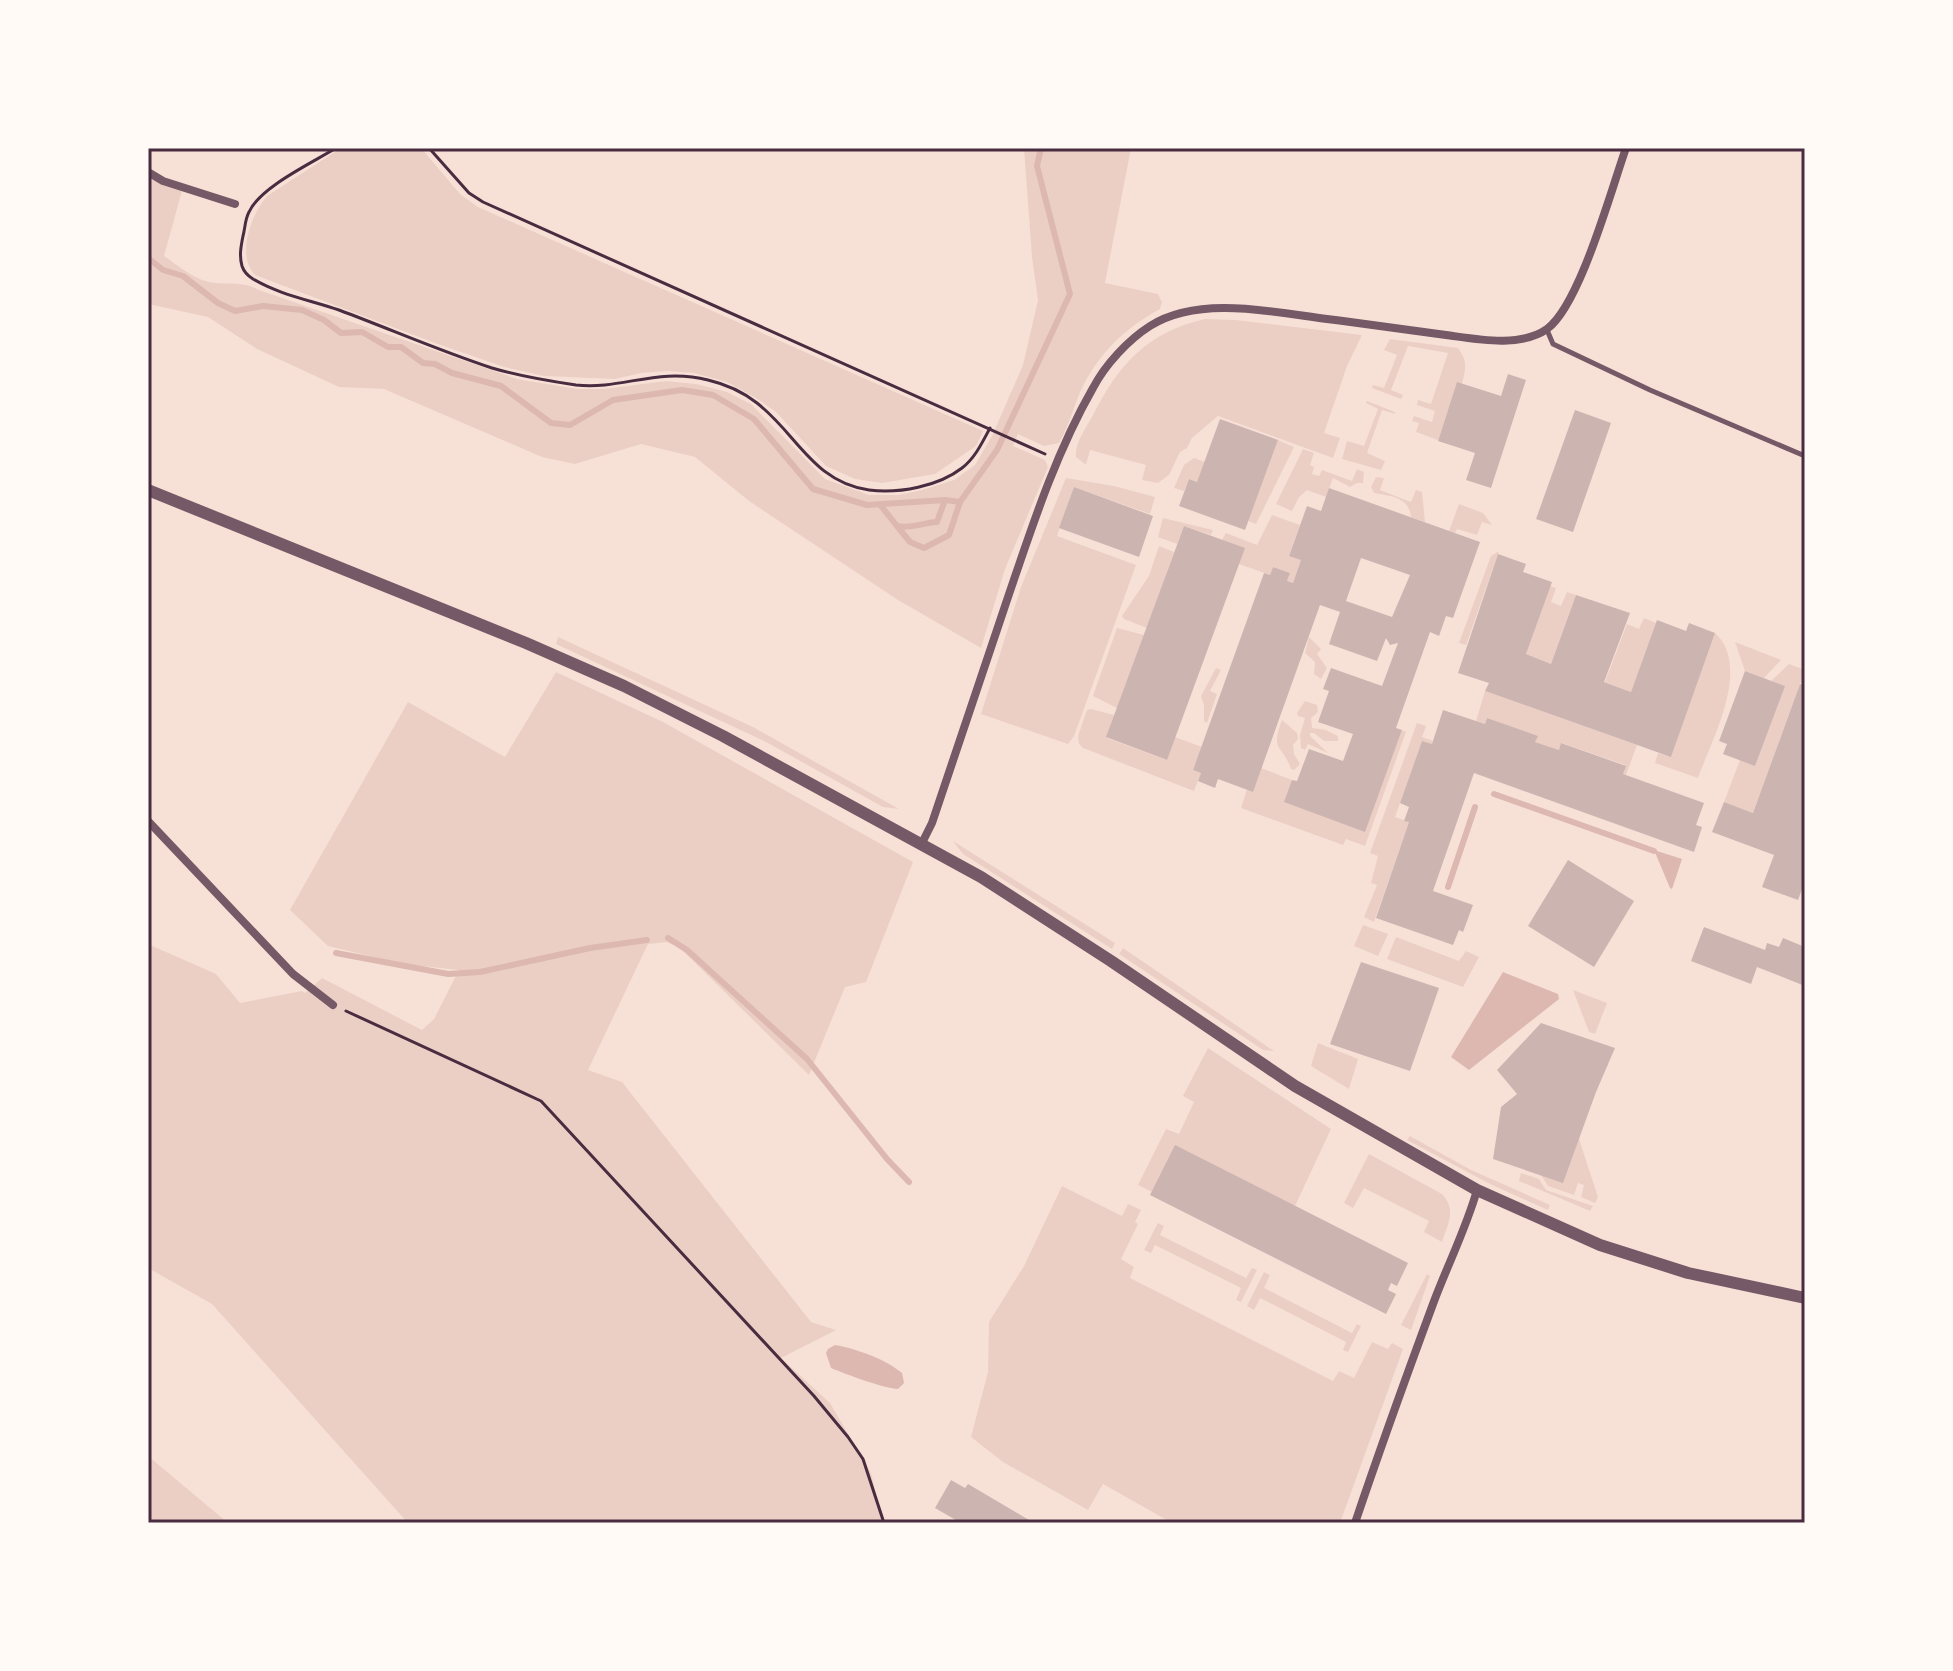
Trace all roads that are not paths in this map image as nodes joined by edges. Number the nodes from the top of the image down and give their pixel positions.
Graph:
1 (1626, 148) edge
2 (148, 172) edge
3 (235, 204) dead end
4 (1546, 329) junction
5 (1805, 456) edge
6 (148, 490) edge
7 (148, 821) edge
8 (922, 843) junction
9 (333, 1005) road end
10 (1477, 1190) junction
11 (1805, 1298) edge
12 (1355, 1523) edge

1 - 4 street
2 - 3 street
4 - 5 lane
4 - 8 street
6 - 8 street
7 - 9 street
8 - 10 street
10 - 11 street
10 - 12 street

